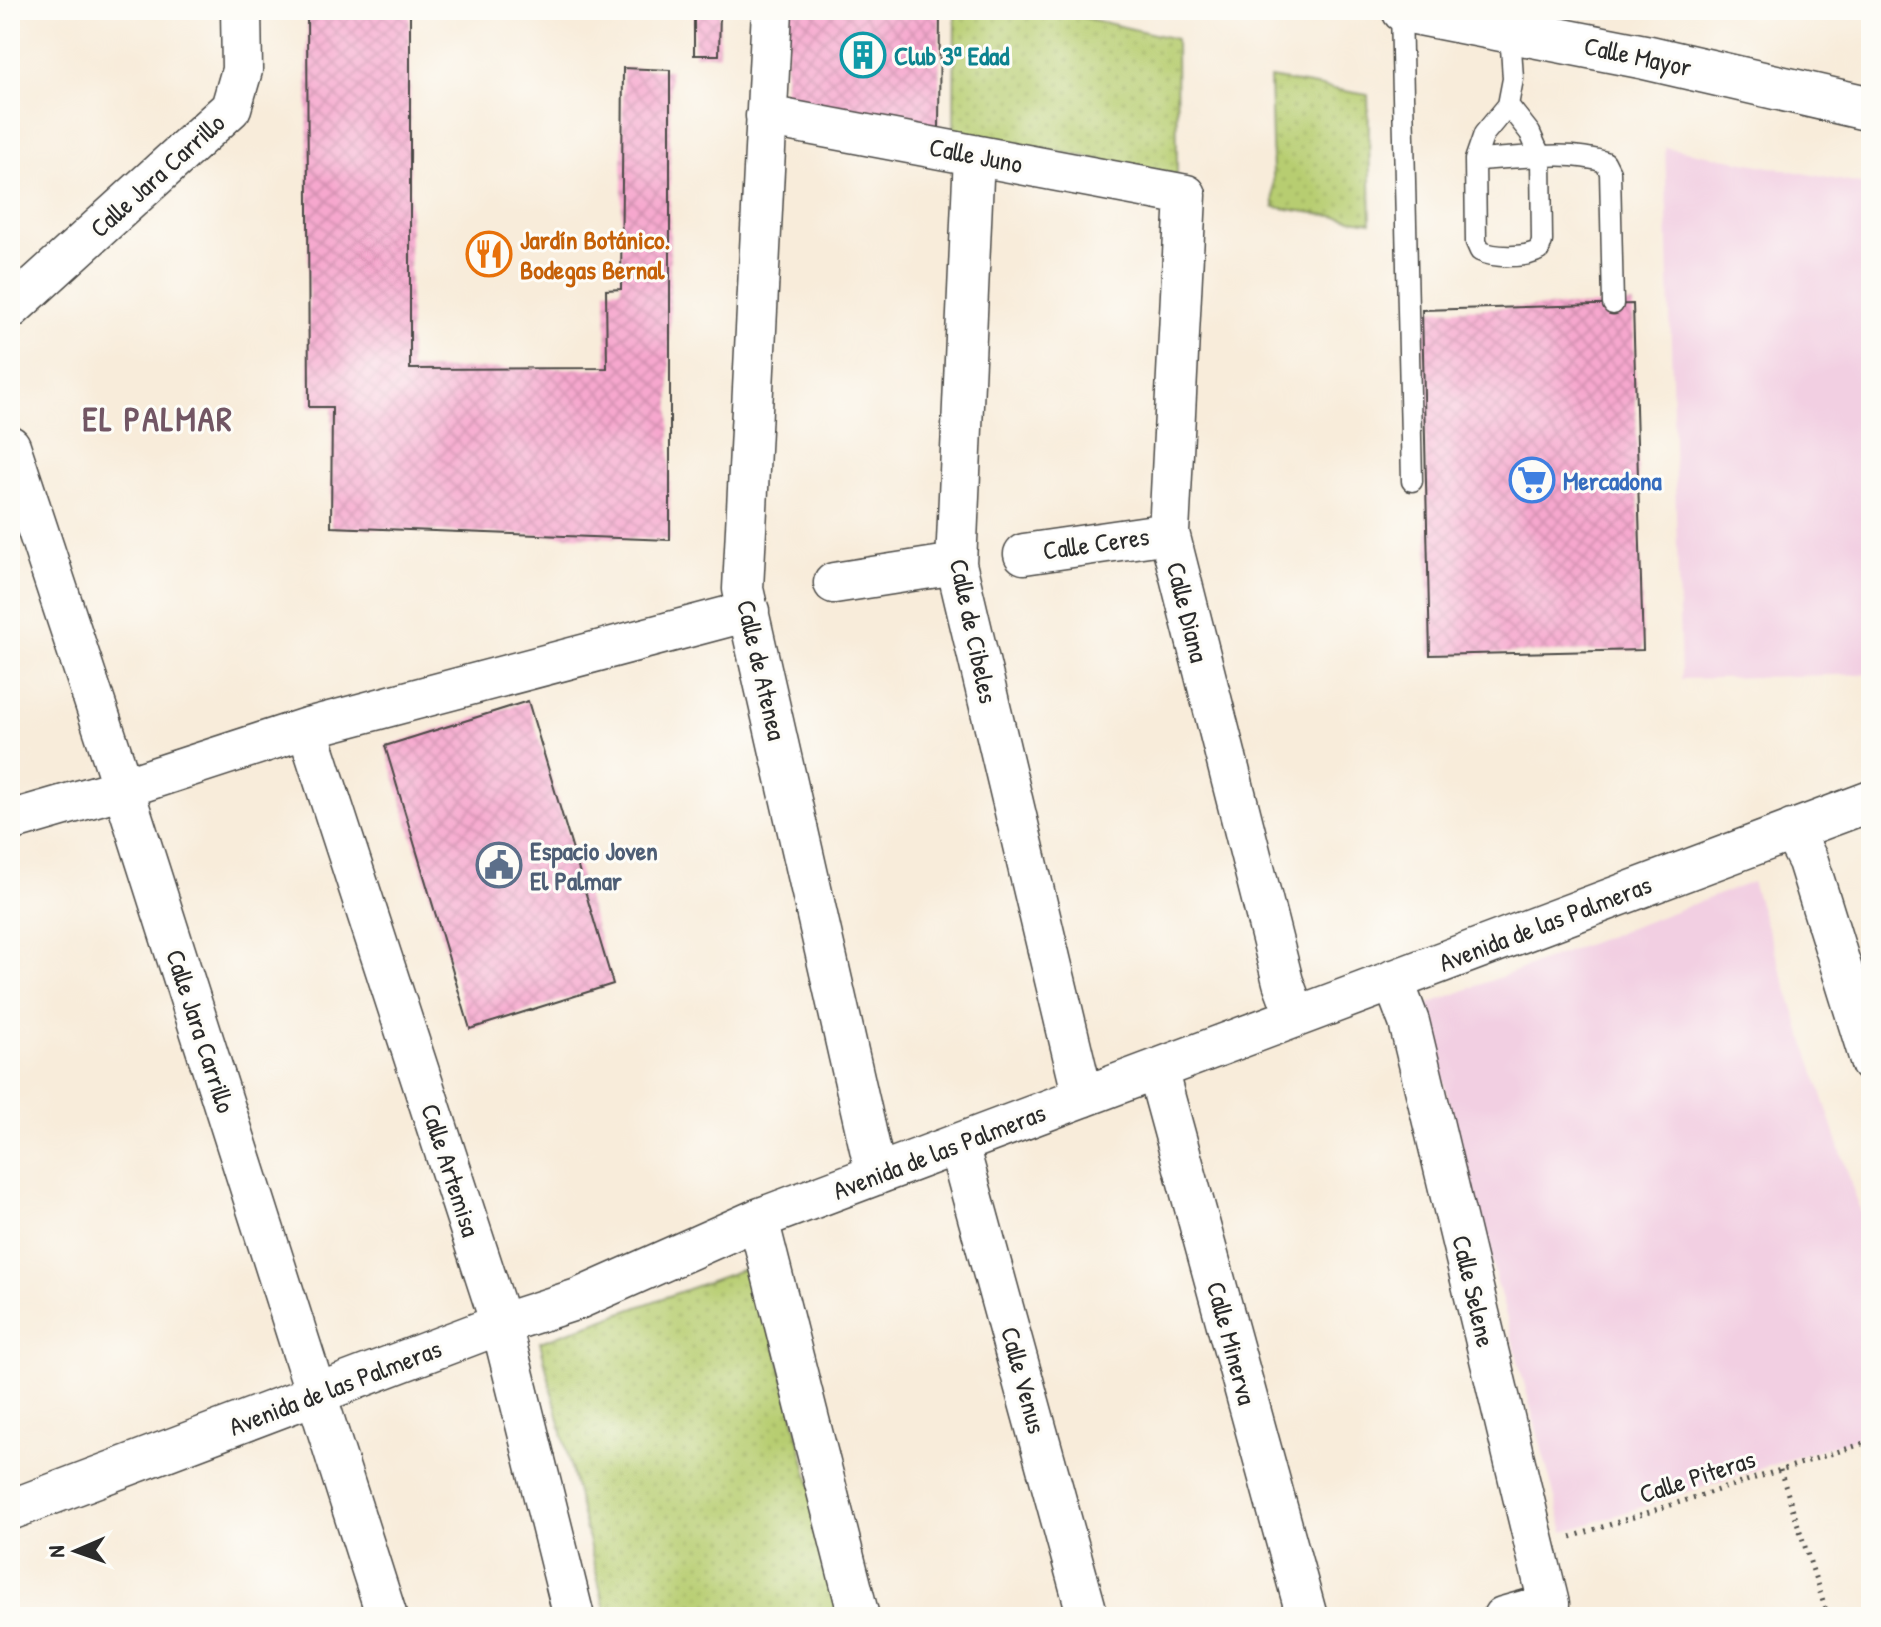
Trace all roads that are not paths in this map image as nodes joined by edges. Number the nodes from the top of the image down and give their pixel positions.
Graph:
1 (241, 10) edge
2 (772, 10) edge
3 (1402, 10) edge
4 (1510, 31) junction
5 (1508, 105) junction
6 (1871, 109) edge
7 (766, 116) junction
8 (974, 155) junction
9 (1541, 158) junction
10 (1475, 160) junction
11 (1186, 195) joint
12 (1613, 304) dead end
13 (10, 309) edge
14 (10, 446) edge
15 (1412, 481) dead end
16 (1169, 533) junction
17 (1024, 554) dead end
18 (956, 564) junction
19 (834, 583) dead end
20 (749, 611) junction
21 (307, 728) junction
22 (123, 788) junction
23 (1871, 801) edge
24 (10, 821) edge
25 (1792, 830) junction
26 (1393, 980) junction
27 (1296, 1017) junction
28 (1871, 1063) edge
29 (1157, 1069) junction
30 (1083, 1097) junction
31 (958, 1144) junction
32 (876, 1175) junction
33 (758, 1219) junction
34 (501, 1324) junction
35 (316, 1393) junction
36 (10, 1510) edge
37 (387, 1617) edge
38 (574, 1617) edge
39 (859, 1617) edge
40 (1088, 1617) edge
41 (1307, 1617) edge
42 (1503, 1617) edge

1 - 13 street, Calle Jara Carrillo
2 - 7 street, Calle de Atenea
3 - 4 street, Calle Mayor
3 - 15 lane
4 - 5 lane
4 - 6 street, Calle Mayor
5 - 9 lane
5 - 10 lane
7 - 8 street, Calle Juno
7 - 20 street, Calle de Atenea
8 - 11 street, Calle Juno
8 - 18 street, Calle de Cibeles
9 - 10 lane
9 - 10 lane
9 - 12 lane
11 - 16 street, Calle Diana
14 - 22 street, Calle Jara Carrillo
16 - 17 street, Calle Ceres
16 - 27 street, Calle Diana
18 - 19 street
18 - 30 street, Calle de Cibeles
20 - 21 street
20 - 32 street, Calle de Atenea
21 - 22 street
21 - 34 street, Calle Artemisa
22 - 24 street
22 - 35 street, Calle Jara Carrillo
23 - 25 street, Avenida de las Palmeras
25 - 26 street, Avenida de las Palmeras
25 - 28 street
26 - 27 street, Avenida de las Palmeras
26 - 42 street, Calle Selene
27 - 29 street, Avenida de las Palmeras
29 - 30 street, Avenida de las Palmeras
29 - 41 street, Calle Minerva
30 - 31 street, Avenida de las Palmeras
31 - 32 street, Avenida de las Palmeras
31 - 40 street, Calle Venus
32 - 33 street, Avenida de las Palmeras
33 - 34 street, Avenida de las Palmeras
33 - 39 street
34 - 35 street, Avenida de las Palmeras
34 - 38 street, Calle Artemisa
35 - 36 street, Avenida de las Palmeras
35 - 37 street, Calle Jara Carrillo

